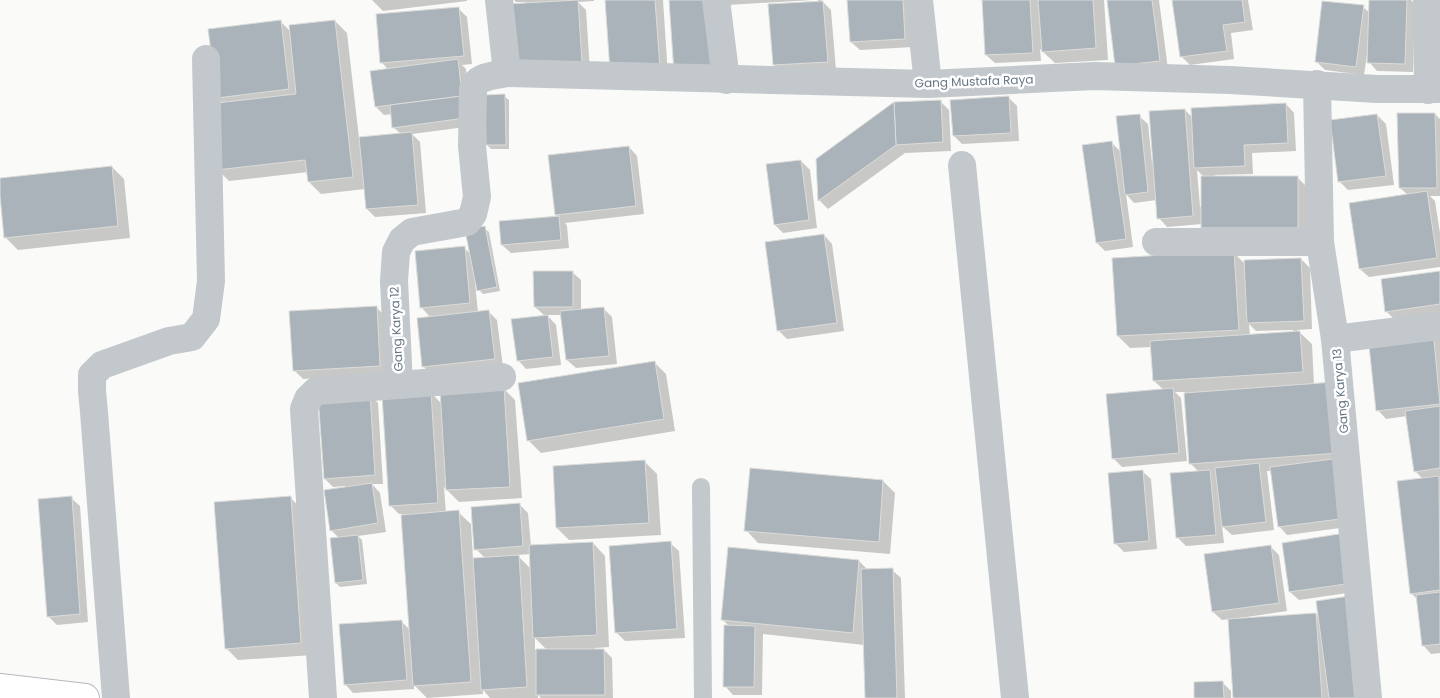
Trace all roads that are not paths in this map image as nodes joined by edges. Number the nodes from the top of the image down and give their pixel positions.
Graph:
1 (499, 0) edge
2 (716, 0) edge
3 (919, 0) edge
4 (1427, 0) edge
5 (206, 59) dead end
6 (507, 73) junction
7 (726, 80) junction
8 (475, 83) joint
9 (928, 84) junction
10 (1317, 84) junction
11 (1434, 89) edge
12 (962, 165) dead end
13 (1156, 242) dead end
14 (1320, 242) junction
15 (1440, 326) edge
16 (1335, 339) junction
17 (502, 377) dead end
18 (399, 385) junction
19 (701, 488) dead end
20 (0, 688) edge
21 (85, 698) edge
22 (116, 698) edge
23 (324, 698) edge
24 (703, 698) edge
25 (1016, 698) edge
26 (1368, 698) edge

1 - 6 street
2 - 7 street
3 - 9 street
4 - 11 street
5 - 22 street
6 - 7 street, Gang Mustafa Raya
6 - 8 street, Gang Mustafa Raya
7 - 9 street, Gang Mustafa Raya
8 - 18 street, Gang Karya 12
9 - 10 street, Gang Mustafa Raya
10 - 11 street, Gang Mustafa Raya
10 - 14 street, Gang Karya 13
12 - 25 street
13 - 14 street
14 - 16 street, Gang Karya 13
15 - 16 street
16 - 26 street, Gang Karya 13
17 - 18 street
18 - 23 street, Gang Karya 12
19 - 24 lane
20 - 21 main road

